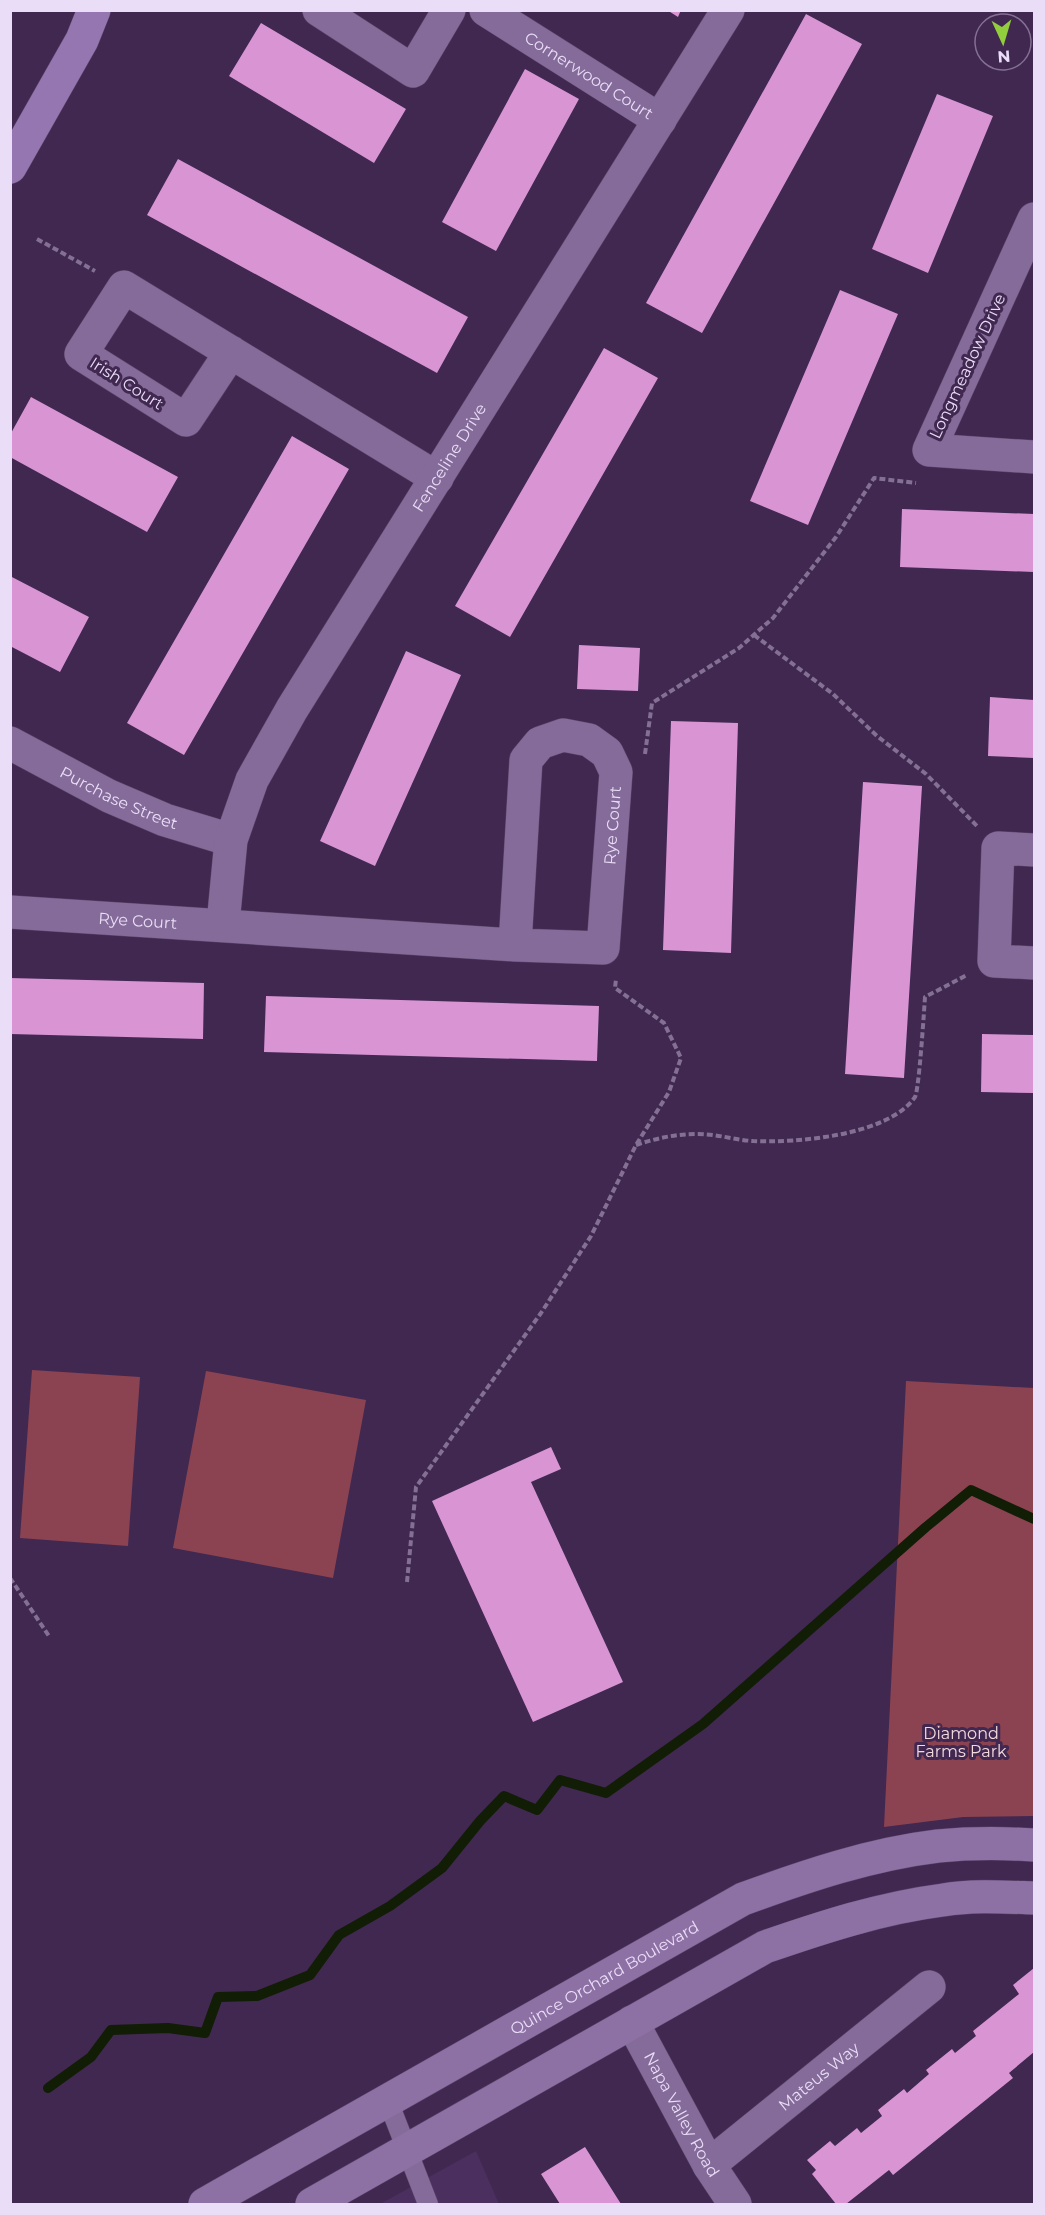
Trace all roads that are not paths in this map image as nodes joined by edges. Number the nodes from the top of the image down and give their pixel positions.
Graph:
1 (111, 10) edge
2 (319, 10) edge
3 (449, 10) edge
4 (486, 10) edge
5 (728, 10) edge
6 (88, 25) edge
7 (660, 120) junction
8 (10, 167) edge
9 (1035, 219) edge
10 (231, 352) junction
11 (1035, 457) edge
12 (436, 478) junction
13 (10, 743) edge
14 (231, 840) junction
15 (1035, 850) edge
16 (10, 912) edge
17 (223, 924) junction
18 (515, 945) junction
19 (1035, 963) edge
20 (1035, 1845) edge
21 (1035, 1898) edge
22 (929, 1987) dead end
23 (632, 2022) junction
24 (388, 2101) junction
25 (407, 2150) junction
26 (709, 2165) junction
27 (327, 2201) edge
28 (205, 2205) edge
29 (428, 2205) edge
30 (735, 2205) edge

1 - 6 main road
2 - 3 street
4 - 7 street, Cornerwood Court
5 - 7 street, Fenceline Drive
6 - 8 main road
7 - 12 street, Fenceline Drive
9 - 11 street, Longmeadow Drive
10 - 10 street, Irish Court
10 - 12 street
12 - 14 street, Fenceline Drive
13 - 14 street, Purchase Street
14 - 17 street, Fenceline Drive
15 - 19 street
16 - 17 street, Rye Court
17 - 18 street, Rye Court
18 - 18 street, Rye Court
20 - 24 street, Quince Orchard Boulevard
21 - 23 street
22 - 26 street, Mateus Way
23 - 25 street
23 - 26 street, Napa Valley Road
24 - 25 lane
24 - 28 street, Quince Orchard Boulevard
25 - 27 street
25 - 29 lane
26 - 30 street, Napa Valley Road

